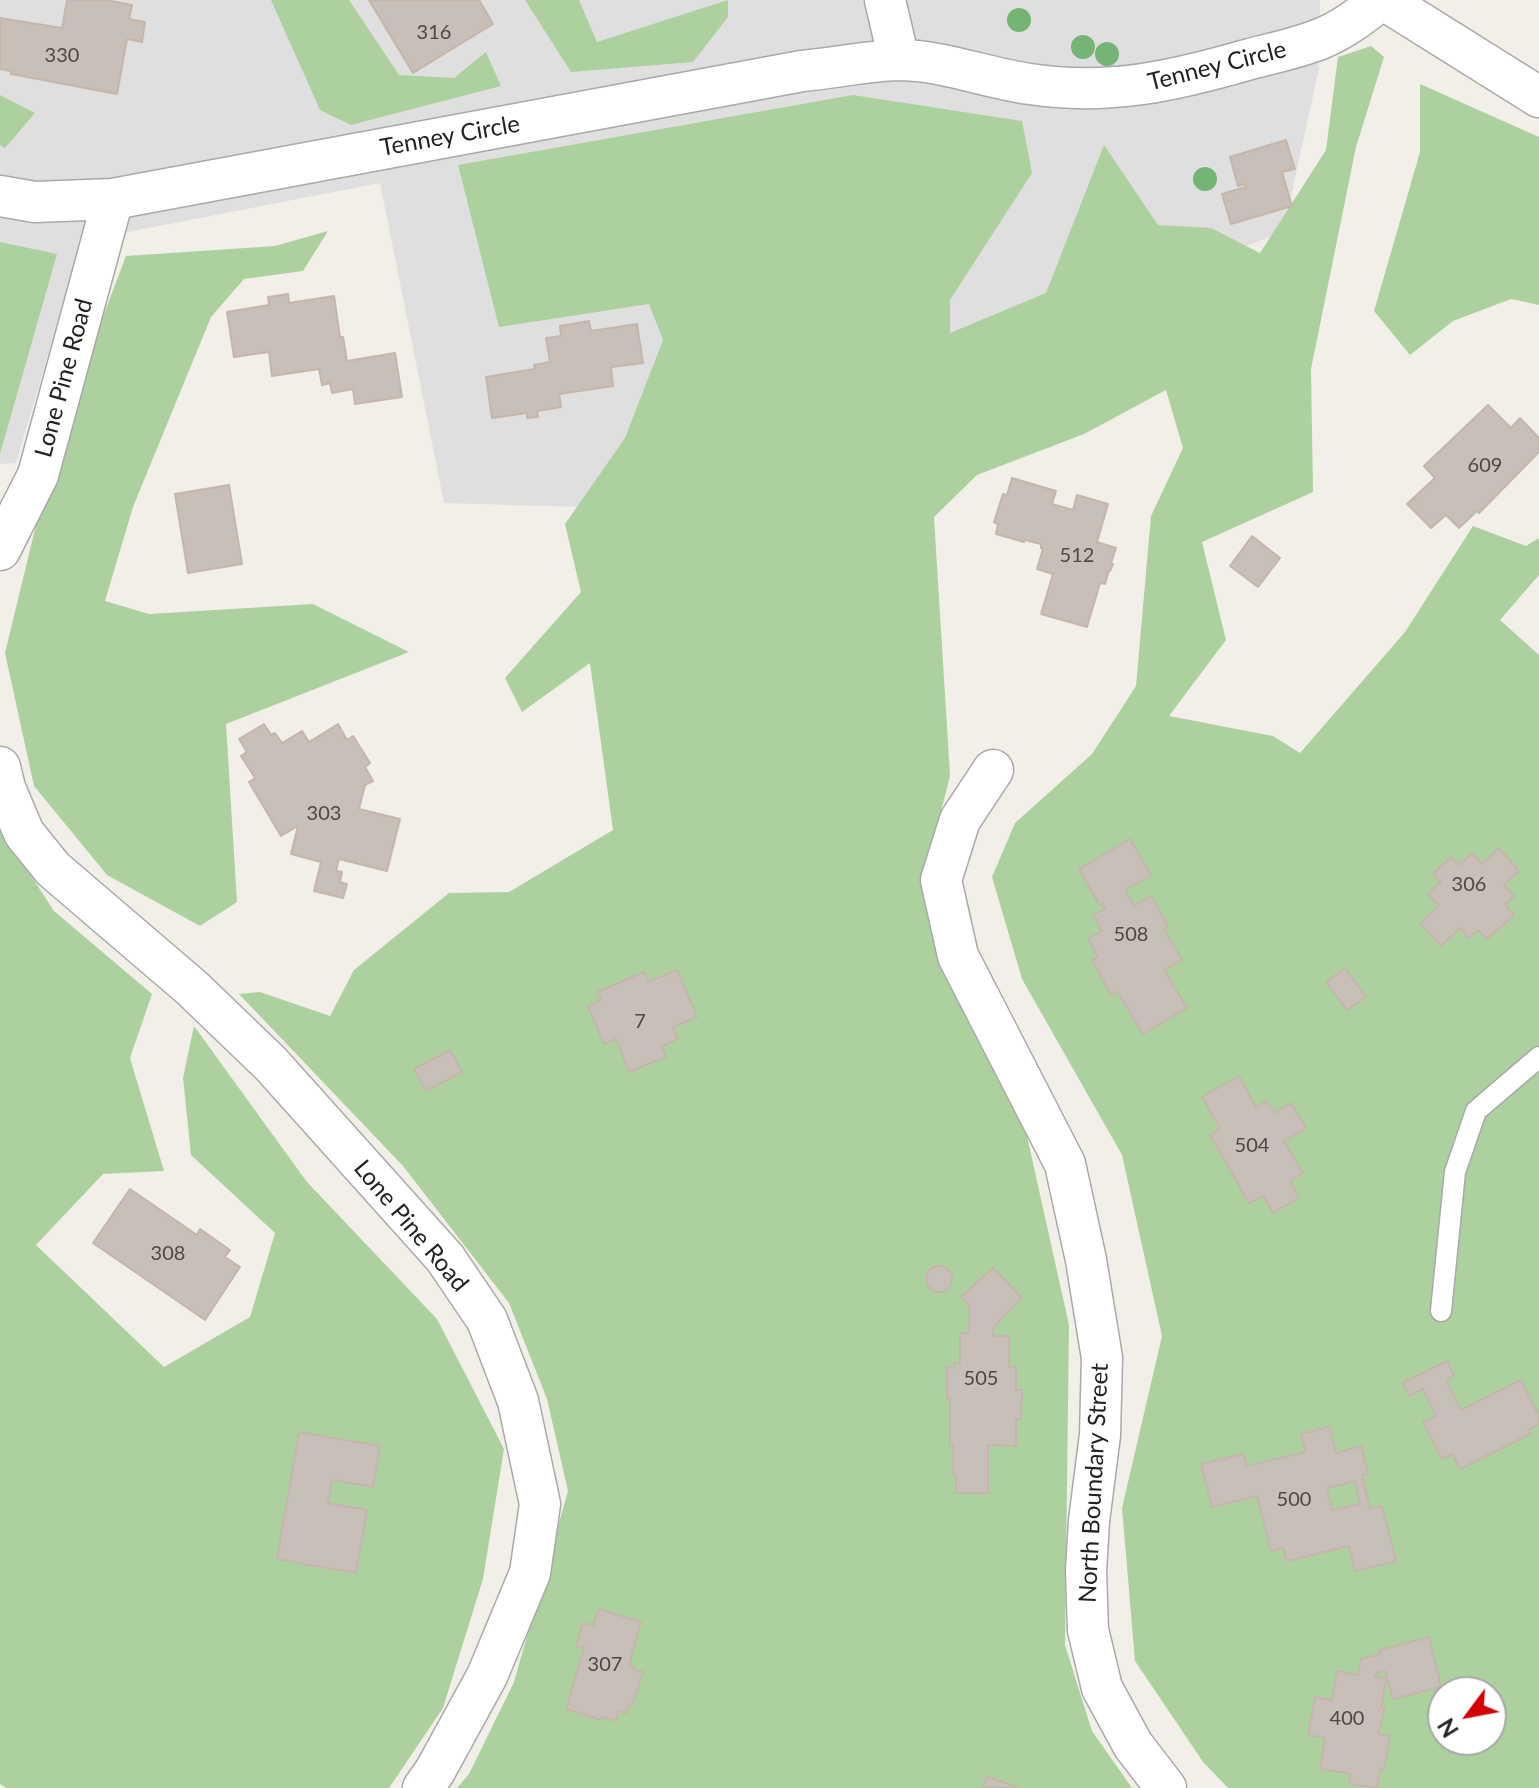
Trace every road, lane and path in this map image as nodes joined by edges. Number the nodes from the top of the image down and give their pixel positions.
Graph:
1 (885, 0) edge
2 (1382, 0) edge
3 (899, 60) junction
4 (1539, 97) edge
5 (0, 196) edge
6 (113, 199) junction
7 (0, 550) edge
8 (0, 767) edge
9 (993, 770) dead end
10 (1539, 1057) edge
11 (1441, 1311) dead end
12 (423, 1788) edge
13 (1166, 1788) edge

1 - 3 street
2 - 3 street, Tenney Circle
2 - 4 street
3 - 6 street, Tenney Circle
5 - 6 street, Tenney Circle
6 - 7 street, Lone Pine Road
8 - 12 street, Lone Pine Road
9 - 13 street, North Boundary Street
10 - 11 lane

